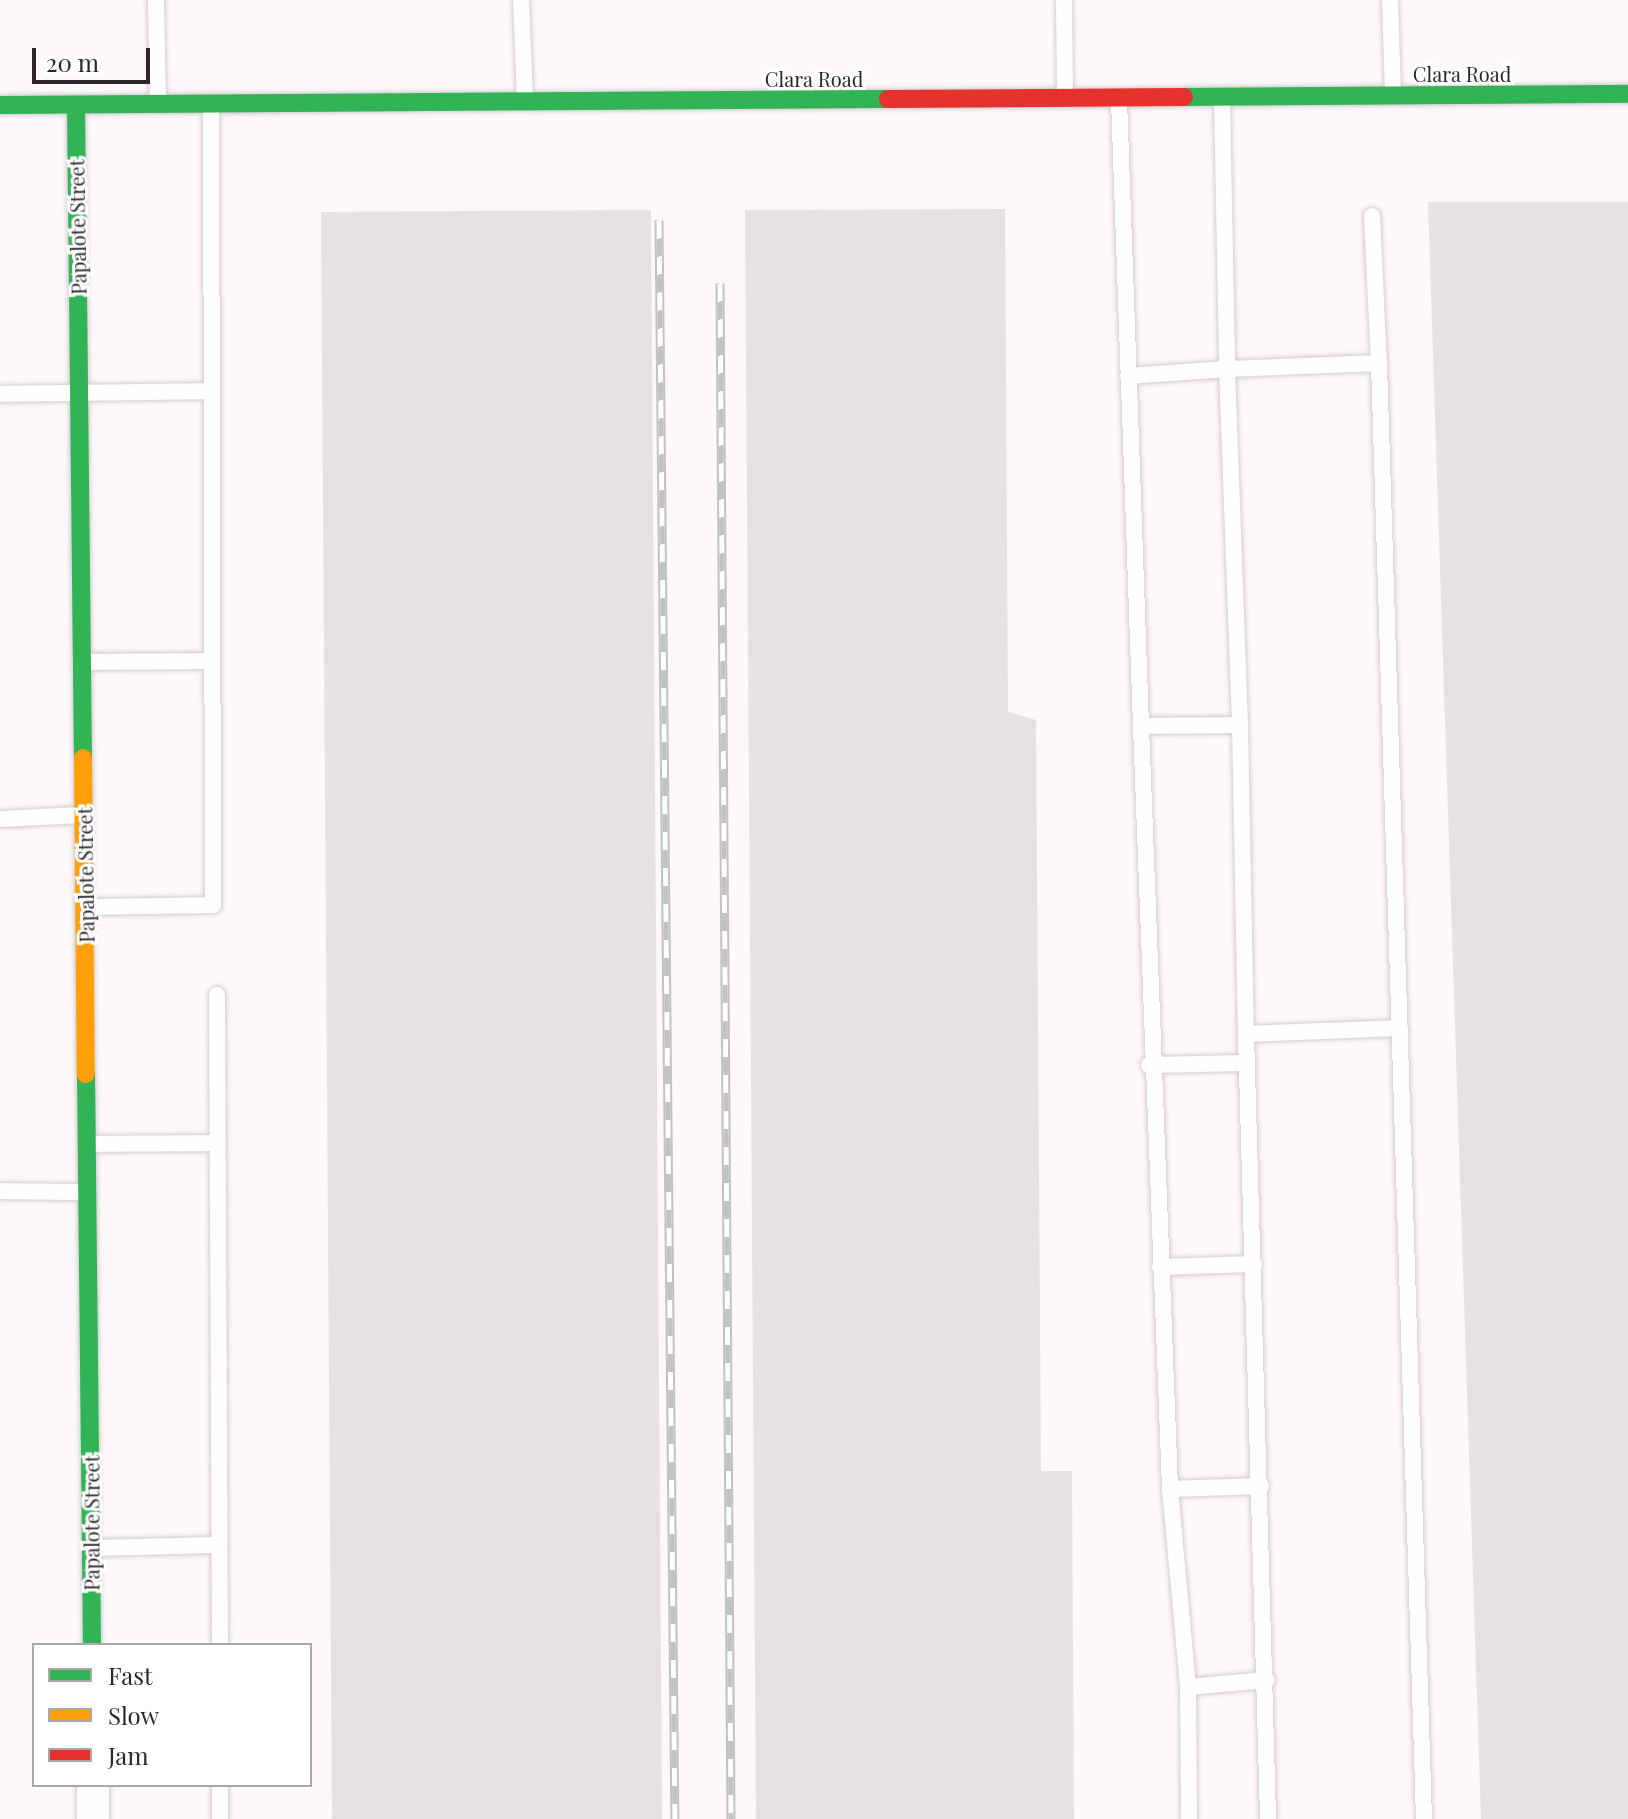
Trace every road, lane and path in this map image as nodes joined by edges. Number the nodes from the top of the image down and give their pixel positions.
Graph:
1 (156, 0) edge
2 (521, 0) edge
3 (1064, 0) edge
4 (1390, 0) edge
5 (1628, 94) edge
6 (1393, 96) junction
7 (1222, 97) junction
8 (1065, 98) junction
9 (1119, 98) junction
10 (525, 102) junction
11 (158, 104) junction
12 (211, 104) junction
13 (0, 105) edge
14 (76, 105) junction
15 (1372, 216) dead end
16 (1379, 363) junction
17 (1227, 369) junction
18 (1128, 376) junction
19 (212, 391) junction
20 (79, 393) junction
21 (0, 394) edge
22 (212, 661) junction
23 (82, 662) junction
24 (1240, 725) junction
25 (1141, 726) junction
26 (84, 815) junction
27 (0, 819) edge
28 (85, 907) junction
29 (217, 995) dead end
30 (1400, 1028) junction
31 (1246, 1034) junction
32 (1247, 1063) junction
33 (1149, 1065) junction
34 (217, 1143) junction
35 (88, 1144) junction
36 (0, 1191) edge
37 (88, 1192) junction
38 (1254, 1264) junction
39 (1160, 1267) junction
40 (1261, 1486) junction
41 (1170, 1489) junction
42 (219, 1545) junction
43 (91, 1548) junction
44 (92, 1643) edge
45 (220, 1643) edge
46 (1267, 1680) junction
47 (1188, 1687) junction
48 (93, 1787) edge
49 (220, 1787) edge
50 (93, 1819) edge
51 (220, 1819) edge
52 (1189, 1819) edge
53 (1268, 1819) edge
54 (1424, 1819) edge

1 - 11 lane
2 - 10 lane
3 - 8 lane
4 - 6 lane
5 - 6 street, Clara Road
6 - 7 street, Clara Road
7 - 9 street, Clara Road
7 - 17 lane
8 - 9 street, Clara Road
8 - 10 street, Clara Road
9 - 18 lane
10 - 12 street, Clara Road
11 - 12 street, Clara Road
11 - 14 street, Clara Road
12 - 19 lane
13 - 14 street, Clara Road
14 - 20 street, Papalote Street
15 - 16 lane
16 - 17 lane
16 - 30 lane
17 - 18 lane
17 - 24 lane
18 - 25 lane
19 - 20 lane
19 - 22 lane
20 - 21 lane
20 - 23 street, Papalote Street
22 - 23 lane
22 - 28 lane
23 - 26 street, Papalote Street
24 - 25 lane
24 - 31 lane
25 - 33 lane
26 - 27 lane
26 - 28 street, Papalote Street
28 - 35 street, Papalote Street
29 - 34 lane
30 - 31 lane
30 - 54 lane
31 - 32 lane
32 - 33 lane
32 - 38 lane
33 - 39 lane
34 - 35 lane
34 - 42 lane
35 - 37 street, Papalote Street
36 - 37 lane
37 - 43 street, Papalote Street
38 - 39 lane
38 - 40 lane
39 - 41 lane
40 - 41 lane
40 - 46 lane
41 - 47 lane
42 - 43 lane
42 - 45 lane
43 - 44 street, Papalote Street
46 - 47 lane
46 - 53 lane
47 - 52 lane
48 - 50 street
49 - 51 lane

